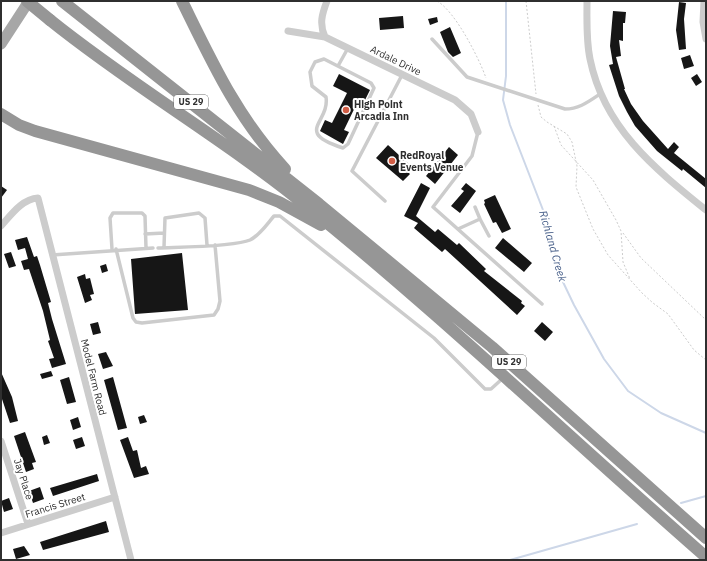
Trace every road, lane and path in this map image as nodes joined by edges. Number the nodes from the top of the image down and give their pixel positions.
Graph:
1 (28, 1) edge
2 (62, 1) edge
3 (182, 1) edge
4 (326, 1) edge
5 (437, 1) edge
6 (526, 1) edge
7 (588, 1) edge
8 (704, 1) edge
9 (288, 31) dead end
10 (325, 37) junction
11 (432, 39) dead end
12 (706, 39) edge
13 (1, 44) edge
14 (348, 48) junction
15 (338, 66) junction
16 (402, 74) junction
17 (488, 84) junction
18 (600, 94) junction
19 (537, 100) junction
20 (1, 114) edge
21 (554, 126) junction
22 (478, 132) joint
23 (577, 163) junction
24 (385, 201) dead end
25 (319, 204) junction
26 (475, 207) dead end
27 (706, 210) edge
28 (480, 219) junction
29 (1, 226) edge
30 (458, 229) junction
31 (621, 231) junction
32 (164, 232) junction
33 (145, 234) junction
34 (342, 236) junction
35 (489, 236) dead end
36 (207, 245) junction
37 (215, 245) junction
38 (164, 247) junction
39 (146, 248) junction
40 (153, 248) dead end
41 (158, 248) dead end
42 (114, 249) junction
43 (52, 255) junction
44 (630, 279) junction
45 (542, 304) dead end
46 (706, 320) edge
47 (706, 360) edge
48 (505, 376) junction
49 (1, 441) edge
50 (114, 497) junction
51 (28, 524) junction
52 (1, 533) edge
53 (706, 538) edge
54 (706, 557) edge
55 (131, 560) edge

1 - 13 main road
1 - 34 highway, US 29, bridge
2 - 25 highway, US 29
3 - 25 highway
4 - 10 street
5 - 17 path
6 - 19 path
7 - 18 street
8 - 12 street
9 - 10 street, Ardale Drive
10 - 14 street, Ardale Drive
11 - 17 lane
14 - 15 lane
14 - 16 street, Ardale Drive
15 - 15 lane
16 - 22 street, Ardale Drive
16 - 24 lane
17 - 19 lane
18 - 19 lane
18 - 27 street
19 - 21 path
20 - 34 highway
21 - 23 path
21 - 23 path
22 - 30 lane
23 - 31 path
23 - 44 path
25 - 53 highway, US 29
26 - 28 lane
28 - 30 lane
28 - 35 lane
29 - 43 street, Model Farm Road
30 - 45 lane
31 - 44 path
31 - 46 path
32 - 33 lane
32 - 36 lane
32 - 38 lane
33 - 39 lane
33 - 42 lane
34 - 48 highway, US 29
36 - 37 lane
36 - 38 lane
37 - 42 lane
37 - 48 lane
38 - 41 lane
39 - 40 lane
39 - 42 lane
42 - 43 lane
43 - 50 street, Model Farm Road
44 - 47 path
48 - 54 highway, US 29
49 - 51 street, Jay Place
50 - 51 street, Francis Street
50 - 55 street, Model Farm Road
51 - 52 street, Francis Street

